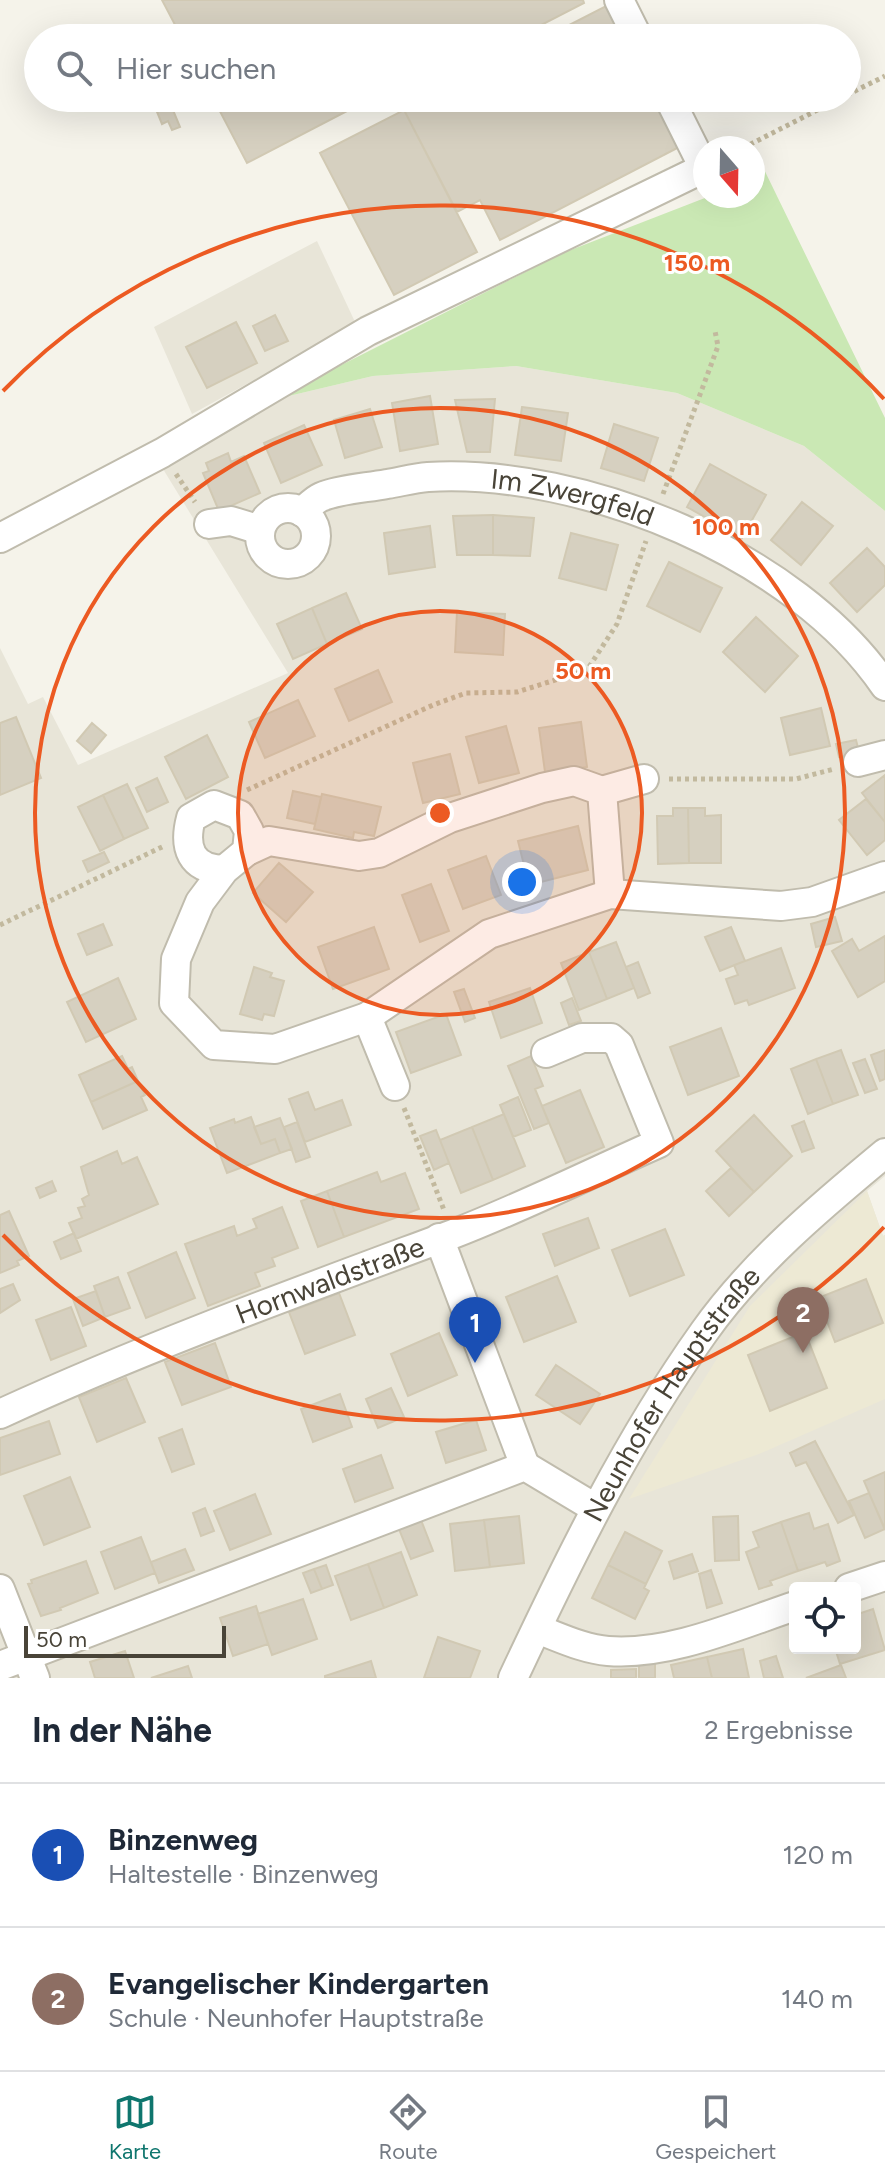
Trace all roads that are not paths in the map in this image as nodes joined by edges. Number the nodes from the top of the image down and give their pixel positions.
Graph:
1 (619, 0) edge
2 (631, 24) edge
3 (676, 112) edge
4 (302, 512) junction
5 (209, 524) road end
6 (260, 530) junction
7 (0, 538) edge
8 (885, 686) edge
9 (644, 779) road end
10 (602, 791) junction
11 (247, 851) junction
12 (224, 870) junction
13 (885, 876) edge
14 (610, 894) junction
15 (367, 1017) junction
16 (546, 1053) dead end
17 (395, 1086) road end
18 (885, 1153) edge
19 (446, 1236) junction
20 (0, 1414) edge
21 (525, 1466) junction
22 (595, 1508) junction
23 (885, 1576) edge
24 (861, 1584) edge
25 (0, 1589) edge
26 (789, 1608) edge
27 (537, 1629) junction
28 (21, 1667) edge
29 (513, 1678) edge

1 - 2 street
3 - 7 street
4 - 6 street, Im Zwergfeld
4 - 6 street
4 - 8 street, Im Zwergfeld
5 - 6 street
9 - 10 street
10 - 11 street
10 - 14 street
11 - 12 street
11 - 12 street
12 - 15 street
13 - 14 street
14 - 15 street
15 - 17 street
16 - 19 street, Hornwaldstraße
18 - 22 street, Neunhofer Hauptstraße
19 - 20 street, Hornwaldstraße
19 - 21 street
21 - 22 street
21 - 28 street
22 - 27 street, Neunhofer Hauptstraße
23 - 24 street
25 - 28 street
26 - 27 street
27 - 29 street, Neunhofer Hauptstraße

